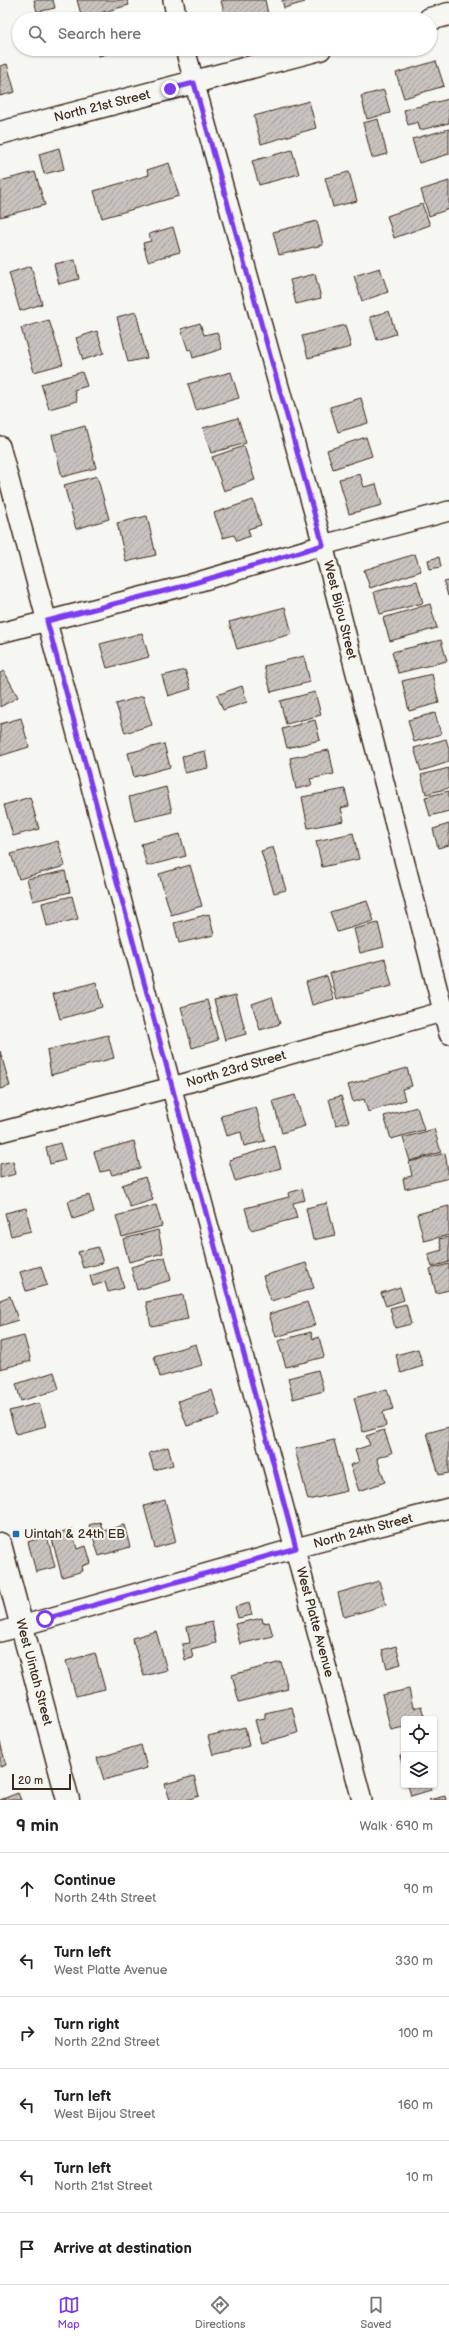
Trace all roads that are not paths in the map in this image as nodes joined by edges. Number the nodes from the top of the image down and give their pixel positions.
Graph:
1 (172, 0) edge
2 (176, 12) edge
3 (449, 14) edge
4 (437, 17) edge
5 (187, 56) edge
6 (294, 56) edge
7 (194, 83) junction
8 (0, 133) edge
9 (0, 446) edge
10 (449, 511) edge
11 (323, 545) junction
12 (47, 621) junction
13 (0, 633) edge
14 (446, 1011) edge
15 (449, 1034) edge
16 (172, 1087) junction
17 (0, 1132) edge
18 (449, 1508) edge
19 (0, 1544) edge
20 (296, 1548) junction
21 (22, 1626) junction
22 (0, 1632) edge
23 (68, 1800) edge
24 (362, 1800) edge

1 - 2 street
3 - 4 main road
5 - 7 street, West Bijou Street
6 - 7 main road, North 21st Street
7 - 8 main road, North 21st Street
7 - 11 street, West Bijou Street
9 - 12 street, West Platte Avenue
10 - 11 street
11 - 12 street
11 - 14 street, West Bijou Street
12 - 13 street
12 - 16 street, West Platte Avenue
14 - 15 street, West Bijou Street
14 - 16 street, North 23rd Street
16 - 17 street, North 23rd Street
16 - 20 street, West Platte Avenue
18 - 20 street, North 24th Street
19 - 21 main road, West Uintah Street
20 - 21 street, North 24th Street
20 - 24 street, West Platte Avenue
21 - 22 street, North 24th Street
21 - 23 main road, West Uintah Street

